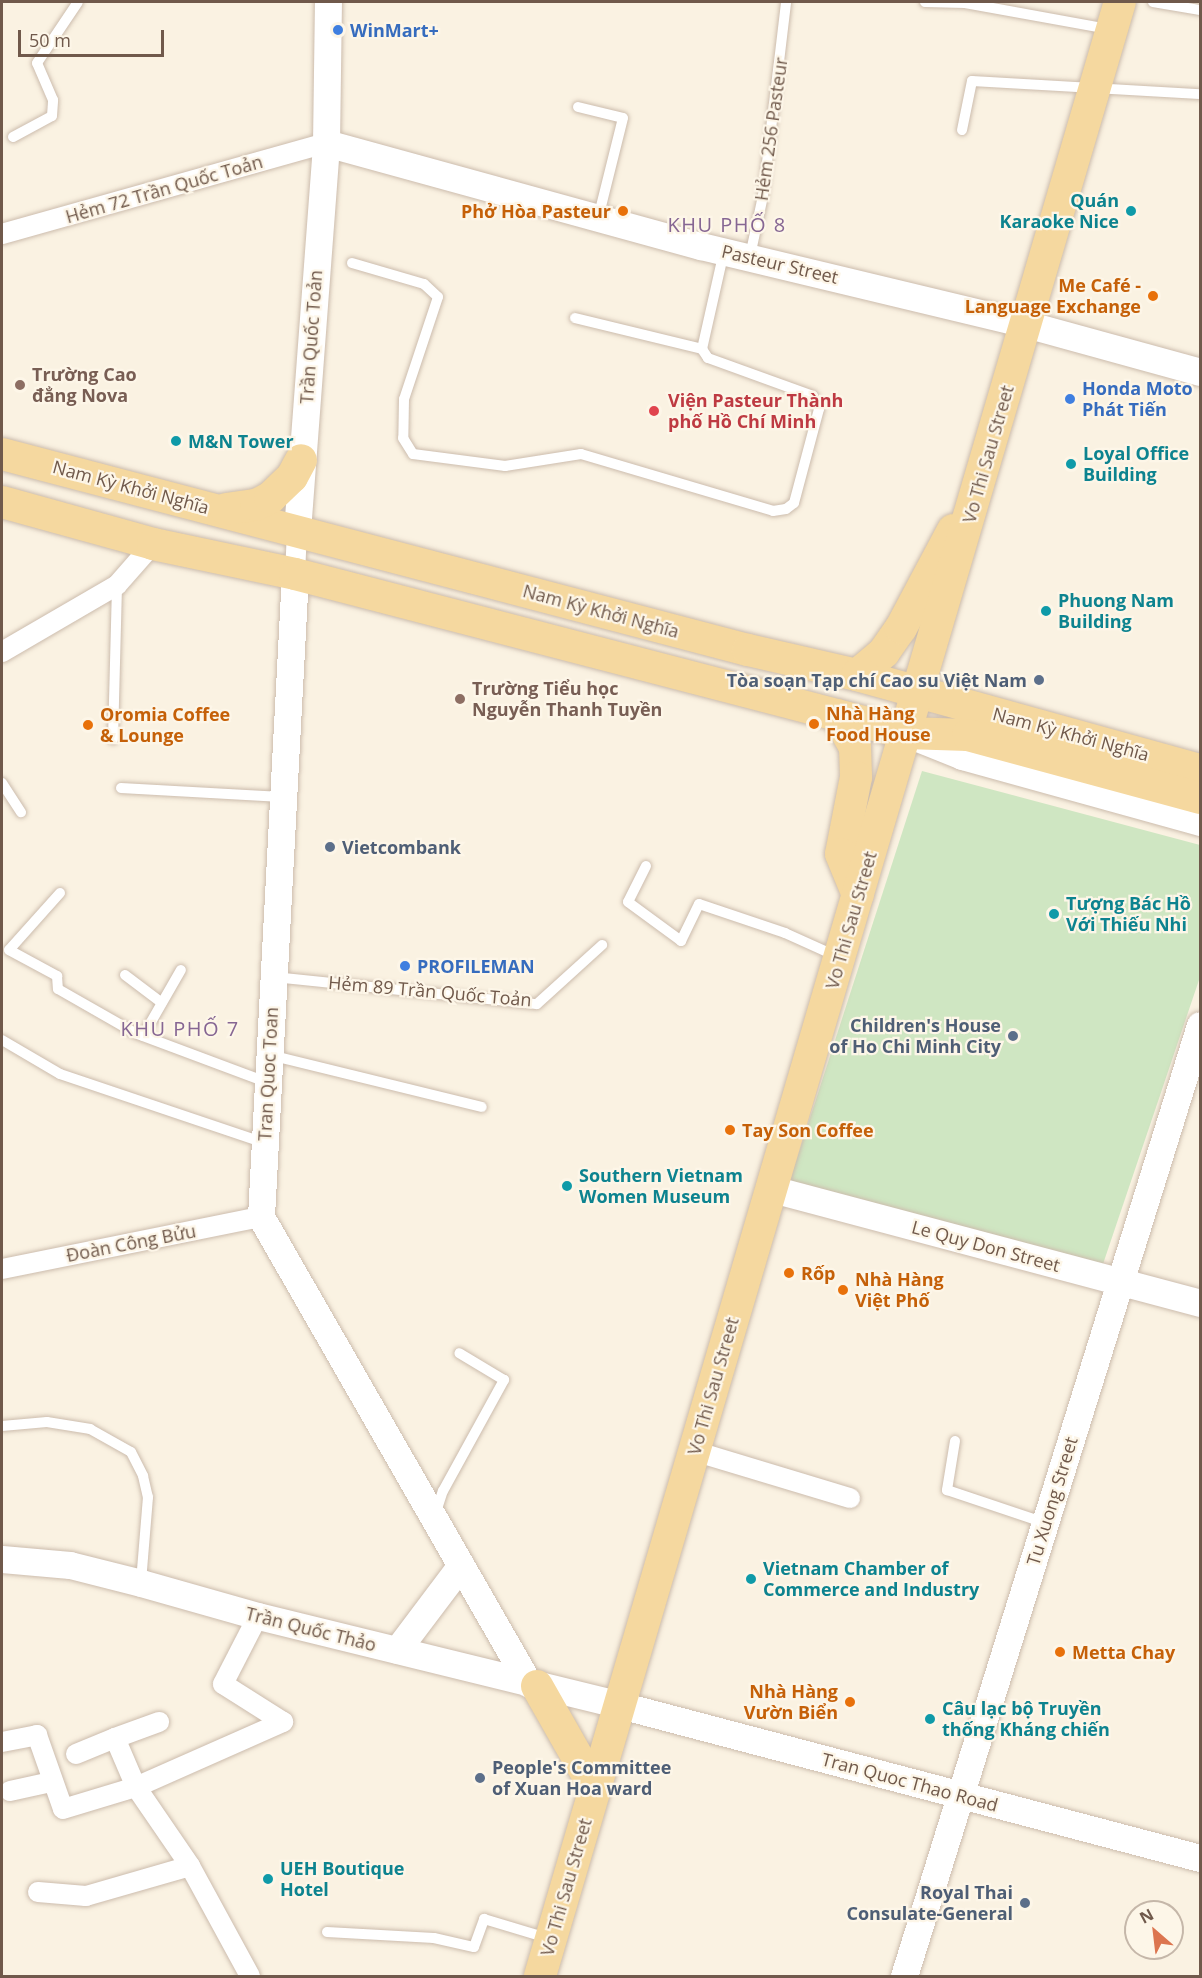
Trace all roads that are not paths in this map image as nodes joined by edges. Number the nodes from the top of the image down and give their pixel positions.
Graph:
1 (78, 2) edge
2 (328, 2) edge
3 (786, 2) edge
4 (925, 2) edge
5 (965, 2) edge
6 (1153, 2) edge
7 (1200, 10) edge
8 (1116, 16) edge
9 (1095, 87) junction
10 (1200, 94) edge
11 (578, 106) dead end
12 (962, 130) dead end
13 (13, 137) dead end
14 (326, 143) junction
15 (598, 218) junction
16 (2, 234) edge
17 (737, 253) junction
18 (352, 263) dead end
19 (575, 318) dead end
20 (1026, 324) junction
21 (702, 349) junction
22 (1200, 372) edge
23 (2, 453) edge
24 (301, 460) junction
25 (2, 502) edge
26 (216, 510) junction
27 (969, 516) junction
28 (297, 531) junction
29 (153, 544) junction
30 (295, 574) junction
31 (117, 585) junction
32 (2, 652) edge
33 (857, 675) junction
34 (918, 692) junction
35 (837, 715) junction
36 (906, 733) junction
37 (113, 739) dead end
38 (1200, 770) edge
39 (2, 783) edge
40 (121, 788) dead end
41 (283, 797) junction
42 (1200, 798) edge
43 (21, 812) dead end
44 (1200, 822) edge
45 (646, 866) dead end
46 (60, 893) dead end
47 (858, 895) junction
48 (602, 945) dead end
49 (840, 957) junction
50 (181, 970) dead end
51 (125, 975) dead end
52 (273, 977) junction
53 (162, 1003) junction
54 (1200, 1024) edge
55 (143, 1036) junction
56 (2, 1040) edge
57 (269, 1054) junction
58 (268, 1083) junction
59 (482, 1107) dead end
60 (265, 1143) junction
61 (772, 1189) junction
62 (261, 1217) junction
63 (2, 1269) edge
64 (1120, 1282) junction
65 (1200, 1303) edge
66 (459, 1353) dead end
67 (2, 1426) edge
68 (955, 1441) dead end
69 (694, 1451) junction
70 (850, 1498) dead end
71 (434, 1518) junction
72 (1045, 1524) junction
73 (2, 1559) edge
74 (460, 1565) junction
75 (141, 1583) junction
76 (258, 1617) junction
77 (397, 1650) junction
78 (533, 1685) junction
79 (620, 1705) junction
80 (159, 1722) dead end
81 (115, 1738) junction
82 (2, 1742) edge
83 (76, 1754) dead end
84 (51, 1782) junction
85 (136, 1787) junction
86 (595, 1788) junction
87 (10, 1791) dead end
88 (960, 1796) junction
89 (1200, 1858) edge
90 (190, 1866) junction
91 (38, 1892) dead end
92 (327, 1932) dead end
93 (550, 1939) junction
94 (250, 1977) edge
95 (540, 1977) edge
96 (904, 1977) edge

1 - 13 lane
2 - 14 street
3 - 17 lane, Hẻm 256 Pasteur
4 - 5 lane
5 - 8 lane
6 - 7 lane
8 - 9 main road, Vo Thi Sau Street
9 - 10 lane
9 - 12 lane
9 - 20 main road, Vo Thi Sau Street
11 - 15 lane
14 - 15 street, Pasteur Street
14 - 16 street, Hẻm 72 Trần Quốc Toản
14 - 24 street, Trần Quốc Toản
15 - 17 street, Pasteur Street
17 - 20 street, Pasteur Street
17 - 21 lane, Hẻm 256 Pasteur
18 - 21 lane
19 - 21 lane
20 - 22 street, Pasteur Street
20 - 27 main road, Vo Thi Sau Street
23 - 26 main road, Nam Kỳ Khởi Nghĩa
24 - 26 main road
24 - 28 street, Trần Quốc Toản
25 - 29 main road, Nam Kỳ Khởi Nghĩa
26 - 28 main road, Nam Kỳ Khởi Nghĩa
27 - 33 main road
27 - 34 main road, Vo Thi Sau Street
28 - 30 street, Tran Quoc Toan
28 - 33 main road, Nam Kỳ Khởi Nghĩa
29 - 30 main road, Nam Kỳ Khởi Nghĩa
29 - 31 street
30 - 35 main road, Nam Kỳ Khởi Nghĩa
30 - 41 street, Tran Quoc Toan
31 - 32 street
31 - 37 lane
33 - 34 main road, Nam Kỳ Khởi Nghĩa
34 - 36 main road, Vo Thi Sau Street
34 - 38 main road, Nam Kỳ Khởi Nghĩa
35 - 36 main road, Nam Kỳ Khởi Nghĩa
35 - 47 main road
36 - 42 main road, Nam Kỳ Khởi Nghĩa
36 - 44 street, Nam Kỳ Khởi Nghĩa
36 - 47 main road, Vo Thi Sau Street
39 - 43 lane
40 - 41 lane
41 - 52 street, Tran Quoc Toan
45 - 49 lane
46 - 55 lane
47 - 49 main road, Vo Thi Sau Street
48 - 52 lane, Hẻm 89 Trần Quốc Toản
49 - 61 main road, Vo Thi Sau Street
50 - 53 lane
51 - 53 lane
52 - 57 street, Tran Quoc Toan
53 - 55 lane
54 - 64 street, Tu Xuong Street
55 - 58 lane
56 - 60 lane
57 - 58 street, Tran Quoc Toan
57 - 59 lane
58 - 60 street, Tran Quoc Toan
60 - 62 street, Tran Quoc Toan
61 - 64 street, Le Quy Don Street
61 - 69 main road, Vo Thi Sau Street
62 - 63 street, Đoàn Công Bửu
62 - 71 street
64 - 65 street, Le Quy Don Street
64 - 72 street, Tu Xuong Street
66 - 71 lane
67 - 75 lane
68 - 72 lane
69 - 70 street
69 - 79 main road, Vo Thi Sau Street
71 - 74 street
72 - 88 street, Tu Xuong Street
73 - 75 street, Trần Quốc Thảo
74 - 77 street
74 - 78 street
75 - 76 street, Trần Quốc Thảo
76 - 77 street, Trần Quốc Thảo
76 - 85 street
77 - 78 street, Trần Quốc Thảo
78 - 79 street, Trần Quốc Thảo
78 - 86 main road
79 - 86 main road, Vo Thi Sau Street
79 - 88 street, Tran Quoc Thao Road
80 - 81 street
81 - 83 street
81 - 85 street
82 - 84 street
84 - 85 street
84 - 87 street
85 - 90 street
86 - 93 main road, Vo Thi Sau Street
88 - 89 street, Tran Quoc Thao Road
88 - 96 street, Tu Xuong Street
90 - 91 street
90 - 94 street
92 - 93 lane
93 - 95 main road, Vo Thi Sau Street

